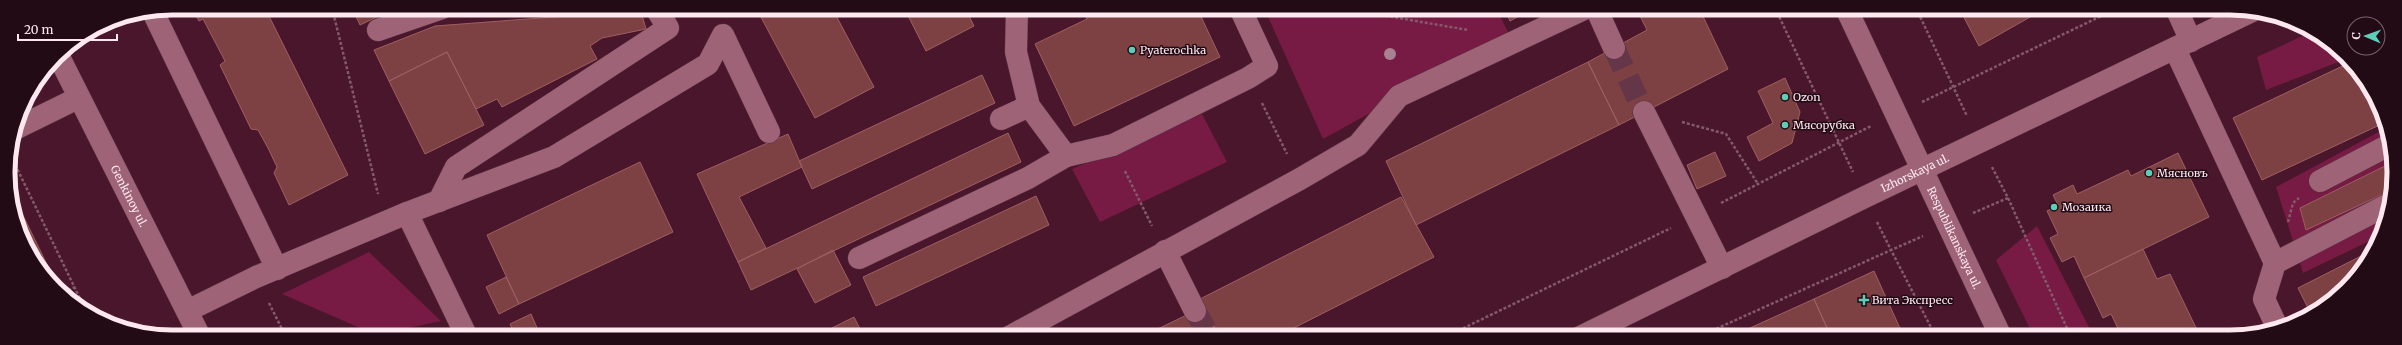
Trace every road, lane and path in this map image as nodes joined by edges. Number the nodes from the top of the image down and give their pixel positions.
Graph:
1 (334, 15) edge
2 (422, 15) edge
3 (660, 15) edge
4 (1017, 15) edge
5 (1243, 15) edge
6 (1381, 15) edge
7 (1571, 15) edge
8 (1599, 15) edge
9 (1778, 15) edge
10 (1849, 15) edge
11 (2103, 15) edge
12 (2177, 15) edge
13 (2245, 15) edge
14 (155, 16) edge
15 (378, 30) dead end
16 (1474, 31) dead end
17 (2183, 45) junction
18 (1614, 48) tunnel mouth
19 (61, 61) edge
20 (78, 98) junction
21 (1029, 106) junction
22 (1644, 112) joint
23 (1896, 114) junction
24 (1268, 116) dead end
25 (1001, 119) dead end
26 (22, 126) edge
27 (769, 132) dead end
28 (1839, 142) junction
29 (2385, 146) edge
30 (1066, 156) junction
31 (15, 165) edge
32 (1923, 170) junction
33 (1300, 179) junction
34 (2320, 181) joint
35 (1758, 184) junction
36 (1134, 189) dead end
37 (2008, 198) dead end
38 (439, 201) junction
39 (2383, 207) edge
40 (407, 213) junction
41 (1695, 216) junction
42 (385, 223) junction
43 (1165, 251) junction
44 (858, 258) dead end
45 (2275, 263) junction
46 (277, 268) junction
47 (1722, 268) junction
48 (75, 287) junction
49 (68, 291) edge
50 (81, 300) edge
51 (187, 311) junction
52 (1195, 311) tunnel mouth
53 (274, 314) dead end
54 (2275, 323) edge
55 (196, 330) edge
56 (282, 330) edge
57 (465, 330) edge
58 (1022, 330) edge
59 (1459, 330) edge
60 (1594, 330) edge
61 (1714, 330) edge
62 (1932, 330) edge
63 (1999, 330) edge
64 (2068, 330) edge

1 - 42 path
2 - 15 street
3 - 38 street
4 - 21 street
5 - 30 street
6 - 16 path
7 - 33 street
8 - 18 street
9 - 28 path
10 - 23 street, Respublikanskaya ul.
11 - 23 path
12 - 17 street
13 - 17 street, Izhorskaya ul.
14 - 46 street
17 - 32 street, Izhorskaya ul.
17 - 45 street
19 - 20 street, Genkinoy ul.
20 - 26 street
20 - 51 street, Genkinoy ul.
21 - 25 street
21 - 30 street
22 - 35 path
22 - 41 street
23 - 28 path
23 - 32 street, Respublikanskaya ul.
24 - 33 path
27 - 38 street
28 - 35 path
29 - 34 street
30 - 44 street
31 - 48 path
32 - 47 street, Izhorskaya ul.
32 - 63 street, Respublikanskaya ul.
33 - 43 street
34 - 45 path
35 - 41 path
36 - 43 path
37 - 64 path
38 - 40 street
39 - 45 street
40 - 42 street
40 - 57 street
41 - 47 street
41 - 59 path
42 - 46 street
43 - 52 street
43 - 58 street
45 - 54 street
46 - 51 street
47 - 60 street, Izhorskaya ul.
48 - 49 path
48 - 50 path
51 - 55 street, Genkinoy ul.
53 - 56 path
61 - 62 path

